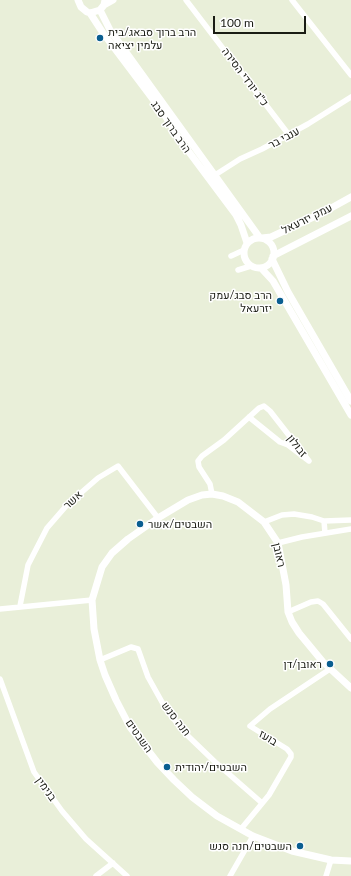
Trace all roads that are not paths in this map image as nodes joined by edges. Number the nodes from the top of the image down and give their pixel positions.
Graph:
1 (78, 0) edge
2 (113, 0) edge
3 (186, 0) edge
4 (292, 0) edge
5 (103, 5) edge
6 (90, 13) junction
7 (351, 75) edge
8 (351, 97) edge
9 (289, 135) junction
10 (215, 175) junction
11 (351, 197) edge
12 (350, 217) edge
13 (261, 238) junction
14 (246, 246) junction
15 (231, 256) dead end
16 (273, 258) junction
17 (251, 266) junction
18 (262, 268) junction
19 (238, 270) dead end
20 (351, 400) edge
21 (351, 415) edge
22 (249, 417) junction
23 (212, 494) junction
24 (158, 518) junction
25 (351, 520) edge
26 (324, 521) junction
27 (264, 522) junction
28 (351, 529) edge
29 (325, 533) junction
30 (278, 543) junction
31 (92, 600) junction
32 (20, 606) junction
33 (0, 609) edge
34 (288, 612) junction
35 (351, 639) edge
36 (100, 660) junction
37 (330, 669) junction
38 (0, 679) edge
39 (351, 688) edge
40 (262, 803) junction
41 (241, 829) junction
42 (253, 836) junction
43 (331, 860) junction
44 (351, 861) edge
45 (113, 863) junction
46 (96, 876) edge
47 (127, 876) edge
48 (230, 876) edge
49 (326, 876) edge

1 - 6 street, הרב ברוך סבג
2 - 5 street
3 - 9 street, כ"ג יורדי הסירה
4 - 7 street
5 - 6 street
5 - 10 street, הרב ברוך סבג
6 - 14 street, הרב ברוך סבג
8 - 9 street, ענבי בר
9 - 10 street, ענבי בר
10 - 13 street, הרב ברוך סבג
11 - 13 street, עמק יזרעאל
12 - 16 street, עמק יזרעאל
13 - 14 street
13 - 16 street
14 - 15 street
14 - 17 street
16 - 18 street
16 - 20 street
17 - 18 street
17 - 19 street
18 - 21 street
22 - 22 street, זבולון
22 - 23 street, זבולון
23 - 24 street, ראובן
23 - 27 street, ראובן
24 - 31 street, השבטים
24 - 32 street, אשר
25 - 26 street
26 - 27 street
26 - 29 street
27 - 30 street, ראובן
28 - 29 street
29 - 30 street
30 - 34 street, ראובן
31 - 32 street
31 - 36 street, השבטים
32 - 33 street
34 - 35 street
34 - 37 street, ראובן
36 - 40 street, חנה סנש
36 - 41 street, השבטים
37 - 39 street, ראובן
37 - 40 street, בועז
38 - 45 street, בנימין
40 - 41 street, בועז
41 - 42 street, השבטים
42 - 43 street, השבטים
42 - 48 street
43 - 44 street, השבטים
43 - 49 street
45 - 46 street
45 - 47 street, בנימין

